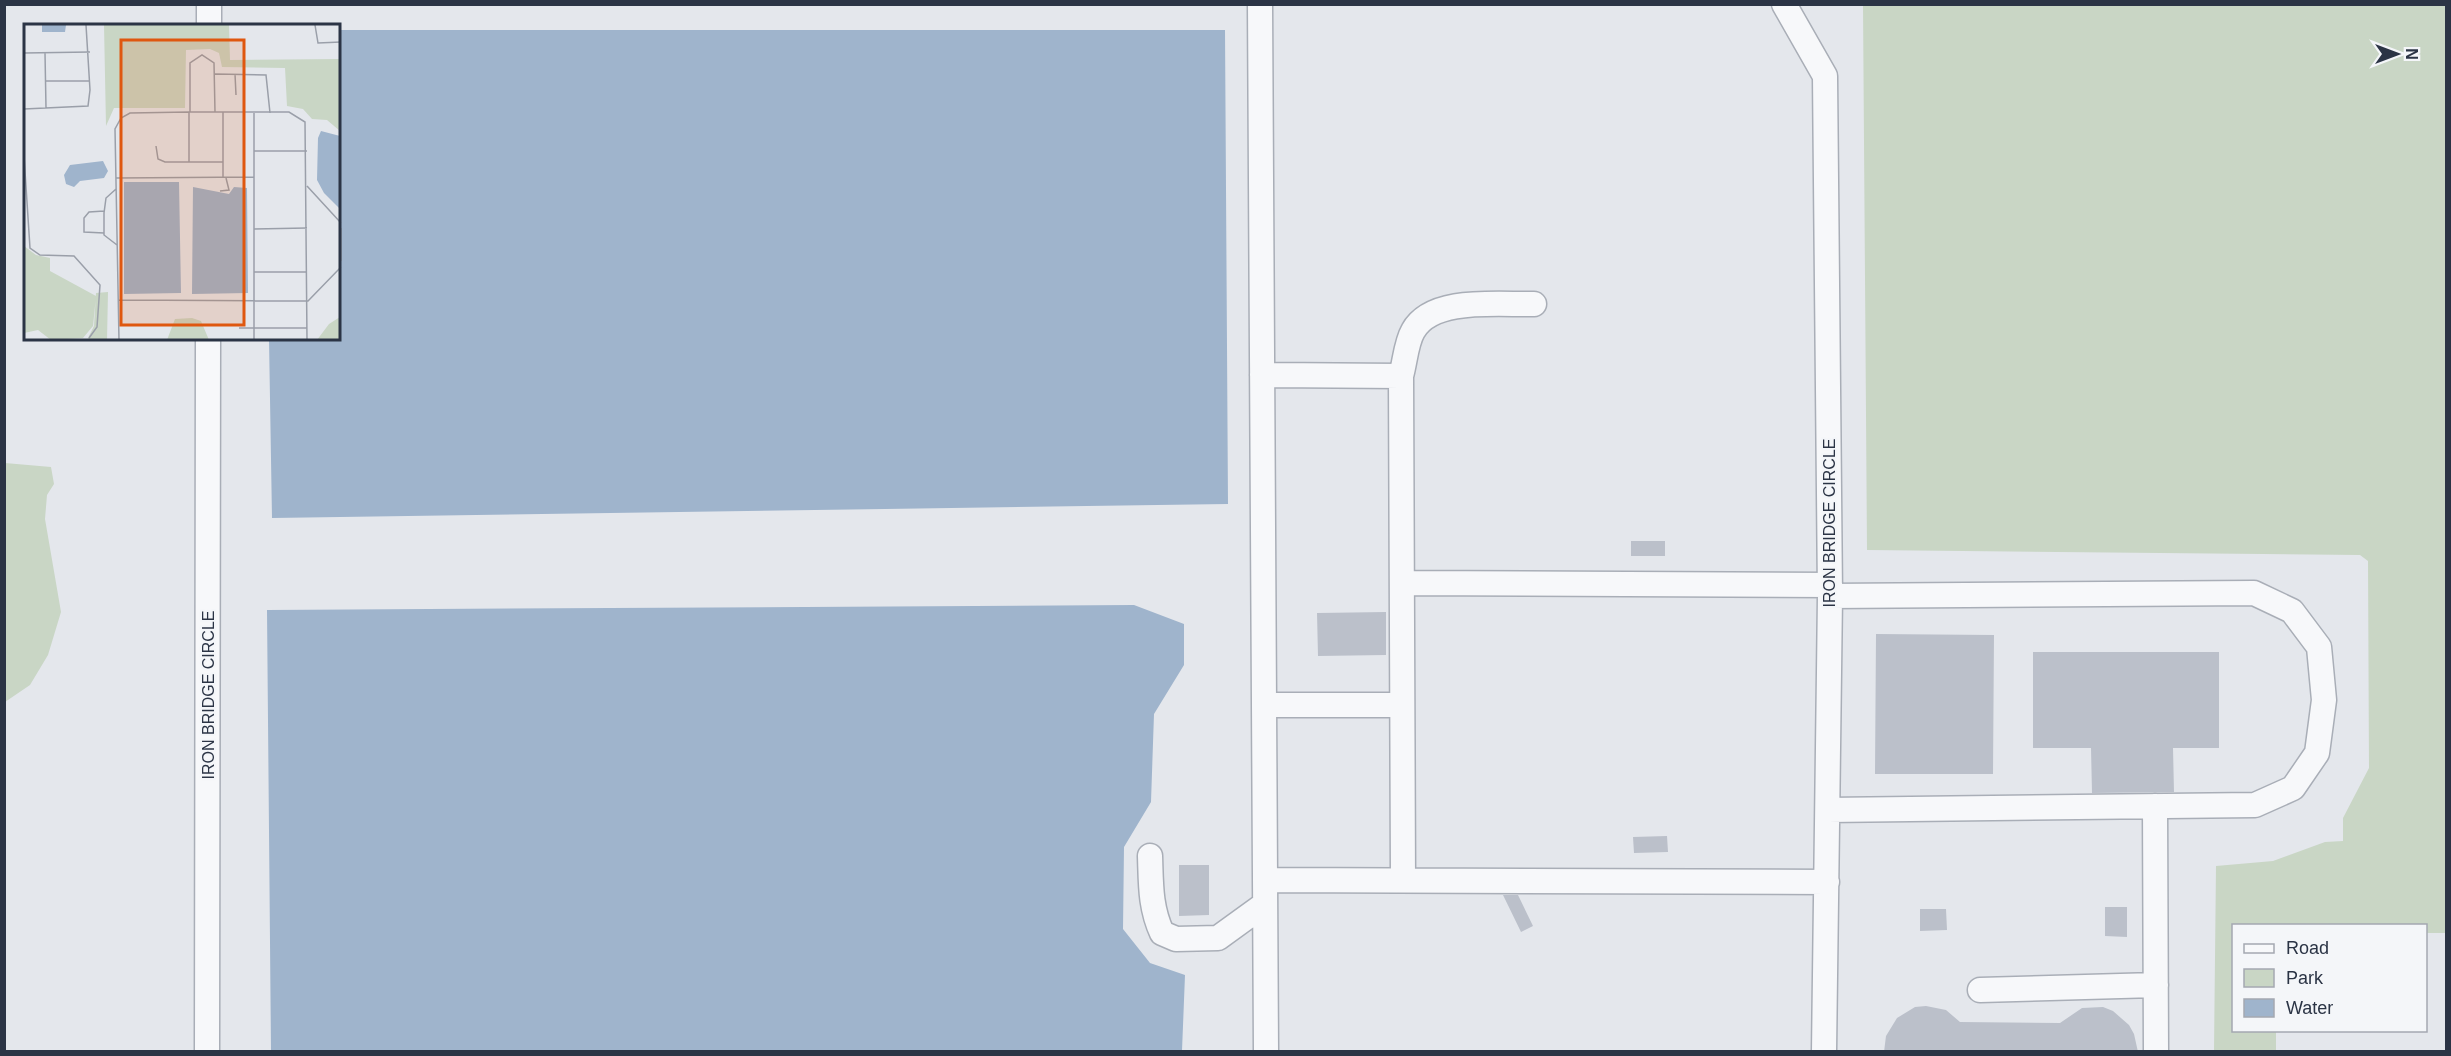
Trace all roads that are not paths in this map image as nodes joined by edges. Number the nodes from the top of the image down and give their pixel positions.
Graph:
1 (209, 4) edge
2 (1260, 4) edge
3 (1784, 4) edge
4 (209, 24) edge
5 (1534, 304) dead end
6 (208, 340) edge
7 (1262, 375) junction
8 (1401, 376) junction
9 (1402, 583) junction
10 (1830, 591) junction
11 (1264, 705) junction
12 (1402, 705) junction
13 (2155, 806) junction
14 (1828, 810) junction
15 (1150, 856) dead end
16 (1265, 880) junction
17 (1403, 880) junction
18 (1827, 882) junction
19 (1265, 904) junction
20 (2156, 985) junction
21 (1980, 990) dead end
22 (207, 1052) edge
23 (1266, 1052) edge
24 (1824, 1052) edge
25 (2156, 1052) edge

1 - 4 street
2 - 7 street
3 - 10 street, IRON BRIDGE CIRCLE
5 - 8 street
6 - 22 street, IRON BRIDGE CIRCLE
7 - 8 street
7 - 11 street
8 - 9 street
9 - 10 street
9 - 12 street
10 - 13 street
10 - 14 street, IRON BRIDGE CIRCLE
11 - 12 street
11 - 16 street
12 - 17 street
13 - 14 street
13 - 20 street
14 - 18 street, IRON BRIDGE CIRCLE
15 - 19 street
16 - 17 street
16 - 19 street
17 - 18 street
18 - 24 street, IRON BRIDGE CIRCLE
19 - 23 street
20 - 21 street
20 - 25 street

